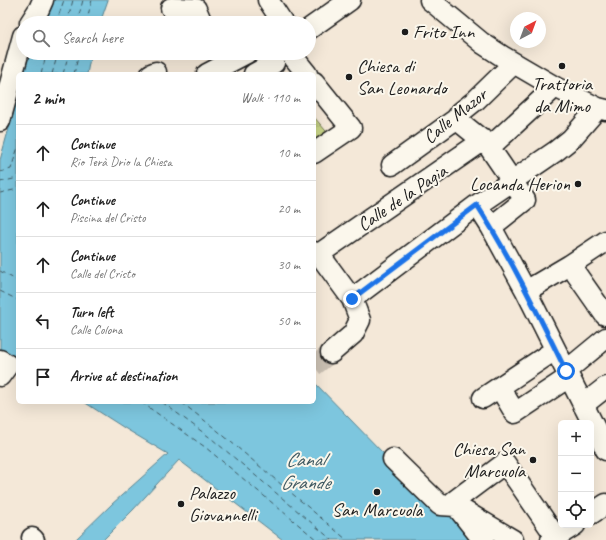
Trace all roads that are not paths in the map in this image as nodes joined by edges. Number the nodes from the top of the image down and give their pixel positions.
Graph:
1 (42, 0) edge
2 (268, 0) edge
3 (350, 0) edge
4 (430, 0) edge
5 (171, 8) dead end
6 (34, 16) edge
7 (199, 16) edge
8 (278, 16) edge
9 (316, 24) edge
10 (17, 60) edge
11 (228, 60) edge
12 (279, 60) edge
13 (291, 60) edge
14 (514, 63) junction
15 (215, 65) edge
16 (258, 72) edge
17 (305, 72) edge
18 (316, 84) edge
19 (555, 87) junction
20 (602, 109) edge
21 (456, 119) junction
22 (0, 121) edge
23 (487, 144) junction
24 (316, 152) edge
25 (392, 165) dead end
26 (512, 180) junction
27 (477, 205) junction
28 (491, 227) junction
29 (603, 249) edge
30 (316, 253) edge
31 (570, 265) junction
32 (526, 291) junction
33 (352, 299) junction
34 (605, 315) edge
35 (606, 338) edge
36 (556, 350) junction
37 (330, 353) tunnel mouth
38 (567, 374) junction
39 (606, 387) edge
40 (500, 388) junction
41 (483, 398) dead end
42 (583, 405) junction
43 (606, 450) edge
44 (393, 459) dead end
45 (606, 504) edge
46 (456, 506) junction
47 (594, 512) edge
48 (570, 528) edge
49 (554, 539) edge
50 (484, 540) edge
51 (512, 540) edge

1 - 6 street
2 - 8 street
3 - 9 street
4 - 14 street
5 - 7 street
10 - 22 street
11 - 15 street
12 - 16 street
13 - 17 street
14 - 19 street
14 - 21 street, Calle Mazor
18 - 24 street
19 - 20 street
19 - 23 street, Calle de la Pagia
20 - 26 street
21 - 23 street
21 - 25 street, Calle Mazor
23 - 26 street
23 - 30 street, Calle de la Pagia
26 - 27 street
26 - 28 street
27 - 28 street
27 - 33 street
28 - 32 street
29 - 31 street
30 - 33 street
31 - 32 street
31 - 34 street
32 - 36 street
33 - 37 street
35 - 38 street
36 - 38 street
36 - 40 street
38 - 40 street
38 - 42 street
39 - 42 street
40 - 41 street
42 - 43 street
44 - 46 street
45 - 47 street
46 - 49 street
46 - 50 street
46 - 51 street
48 - 49 street

